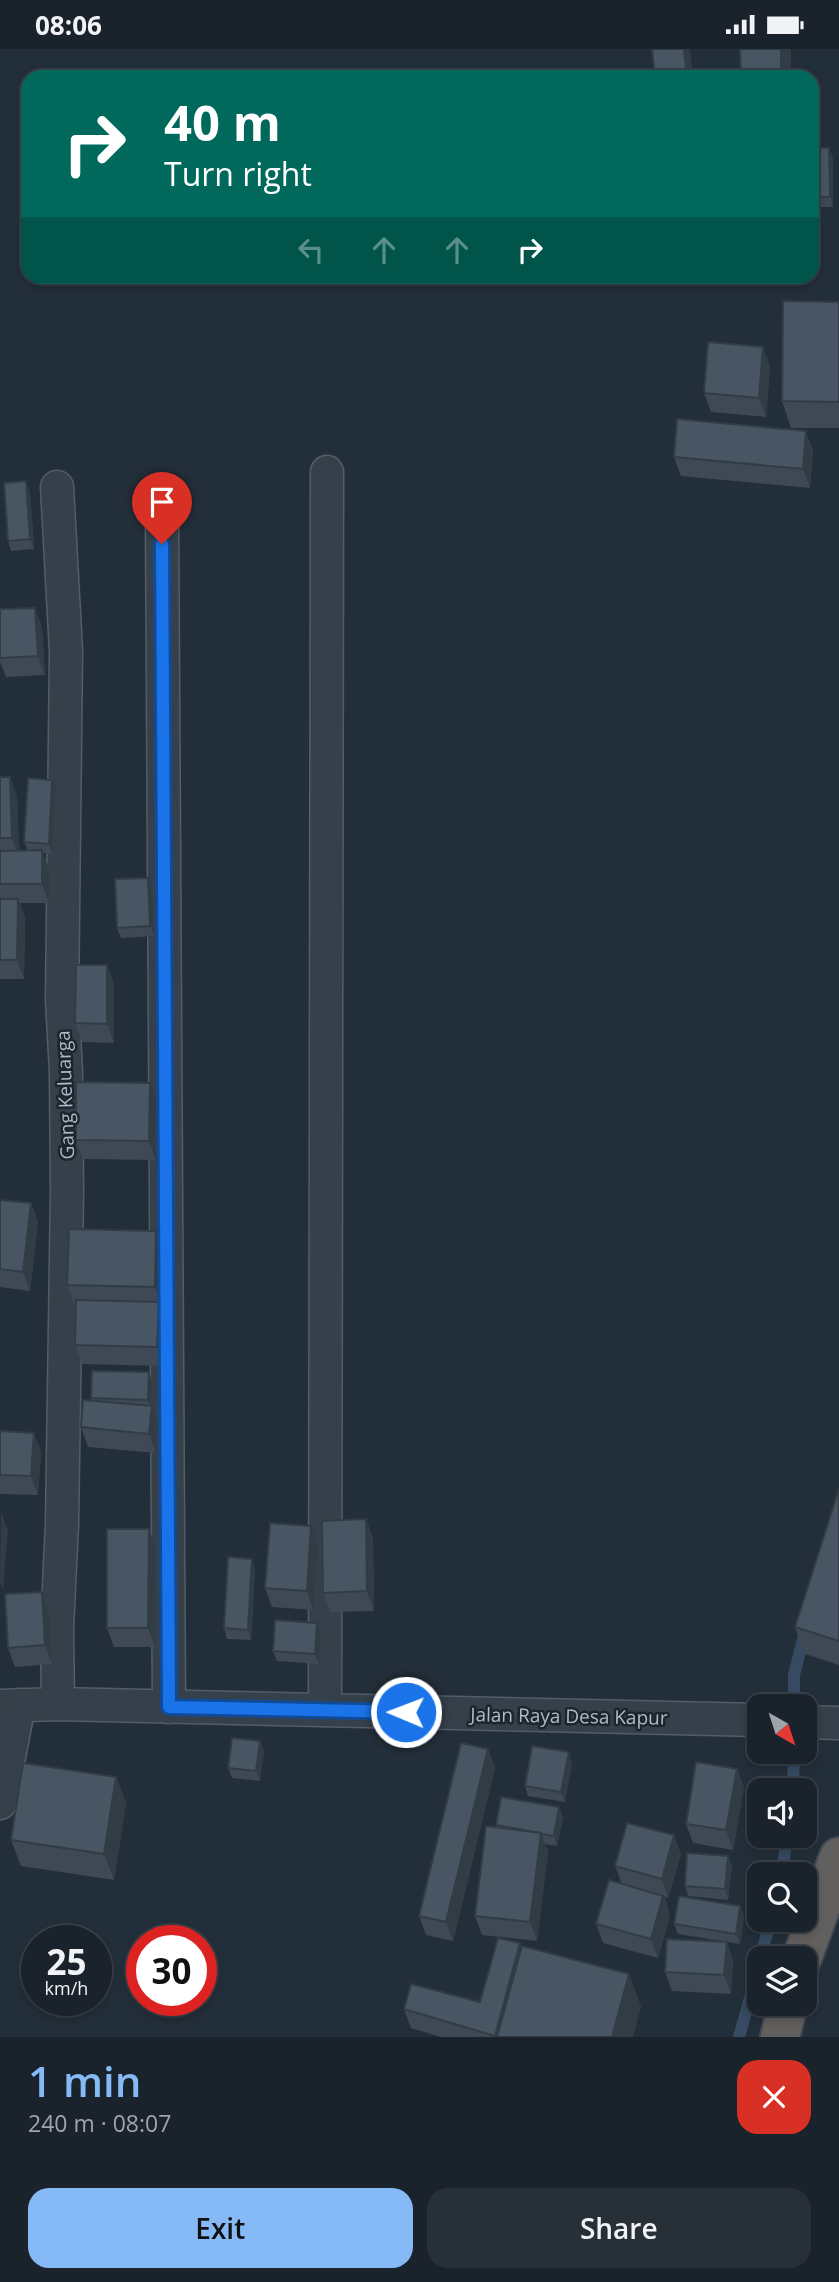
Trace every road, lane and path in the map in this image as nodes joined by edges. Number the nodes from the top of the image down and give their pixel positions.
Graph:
1 (327, 472) dead end
2 (57, 487) dead end
3 (162, 516) dead end
4 (58, 1704) junction
5 (10, 1705) edge
6 (169, 1707) junction
7 (324, 1710) junction
8 (747, 1720) edge
9 (817, 1722) edge
10 (839, 1723) edge
11 (0, 1803) edge
12 (839, 1857) edge
13 (806, 1946) edge
14 (785, 2016) edge
15 (780, 2037) edge

1 - 7 street
2 - 4 street, Gang Keluarga
3 - 6 street
4 - 5 street, Jalan Raya Desa Kapur
4 - 6 street, Jalan Raya Desa Kapur
5 - 11 street
6 - 7 street, Jalan Raya Desa Kapur
7 - 8 street, Jalan Raya Desa Kapur
9 - 10 street
12 - 13 highway
14 - 15 highway

